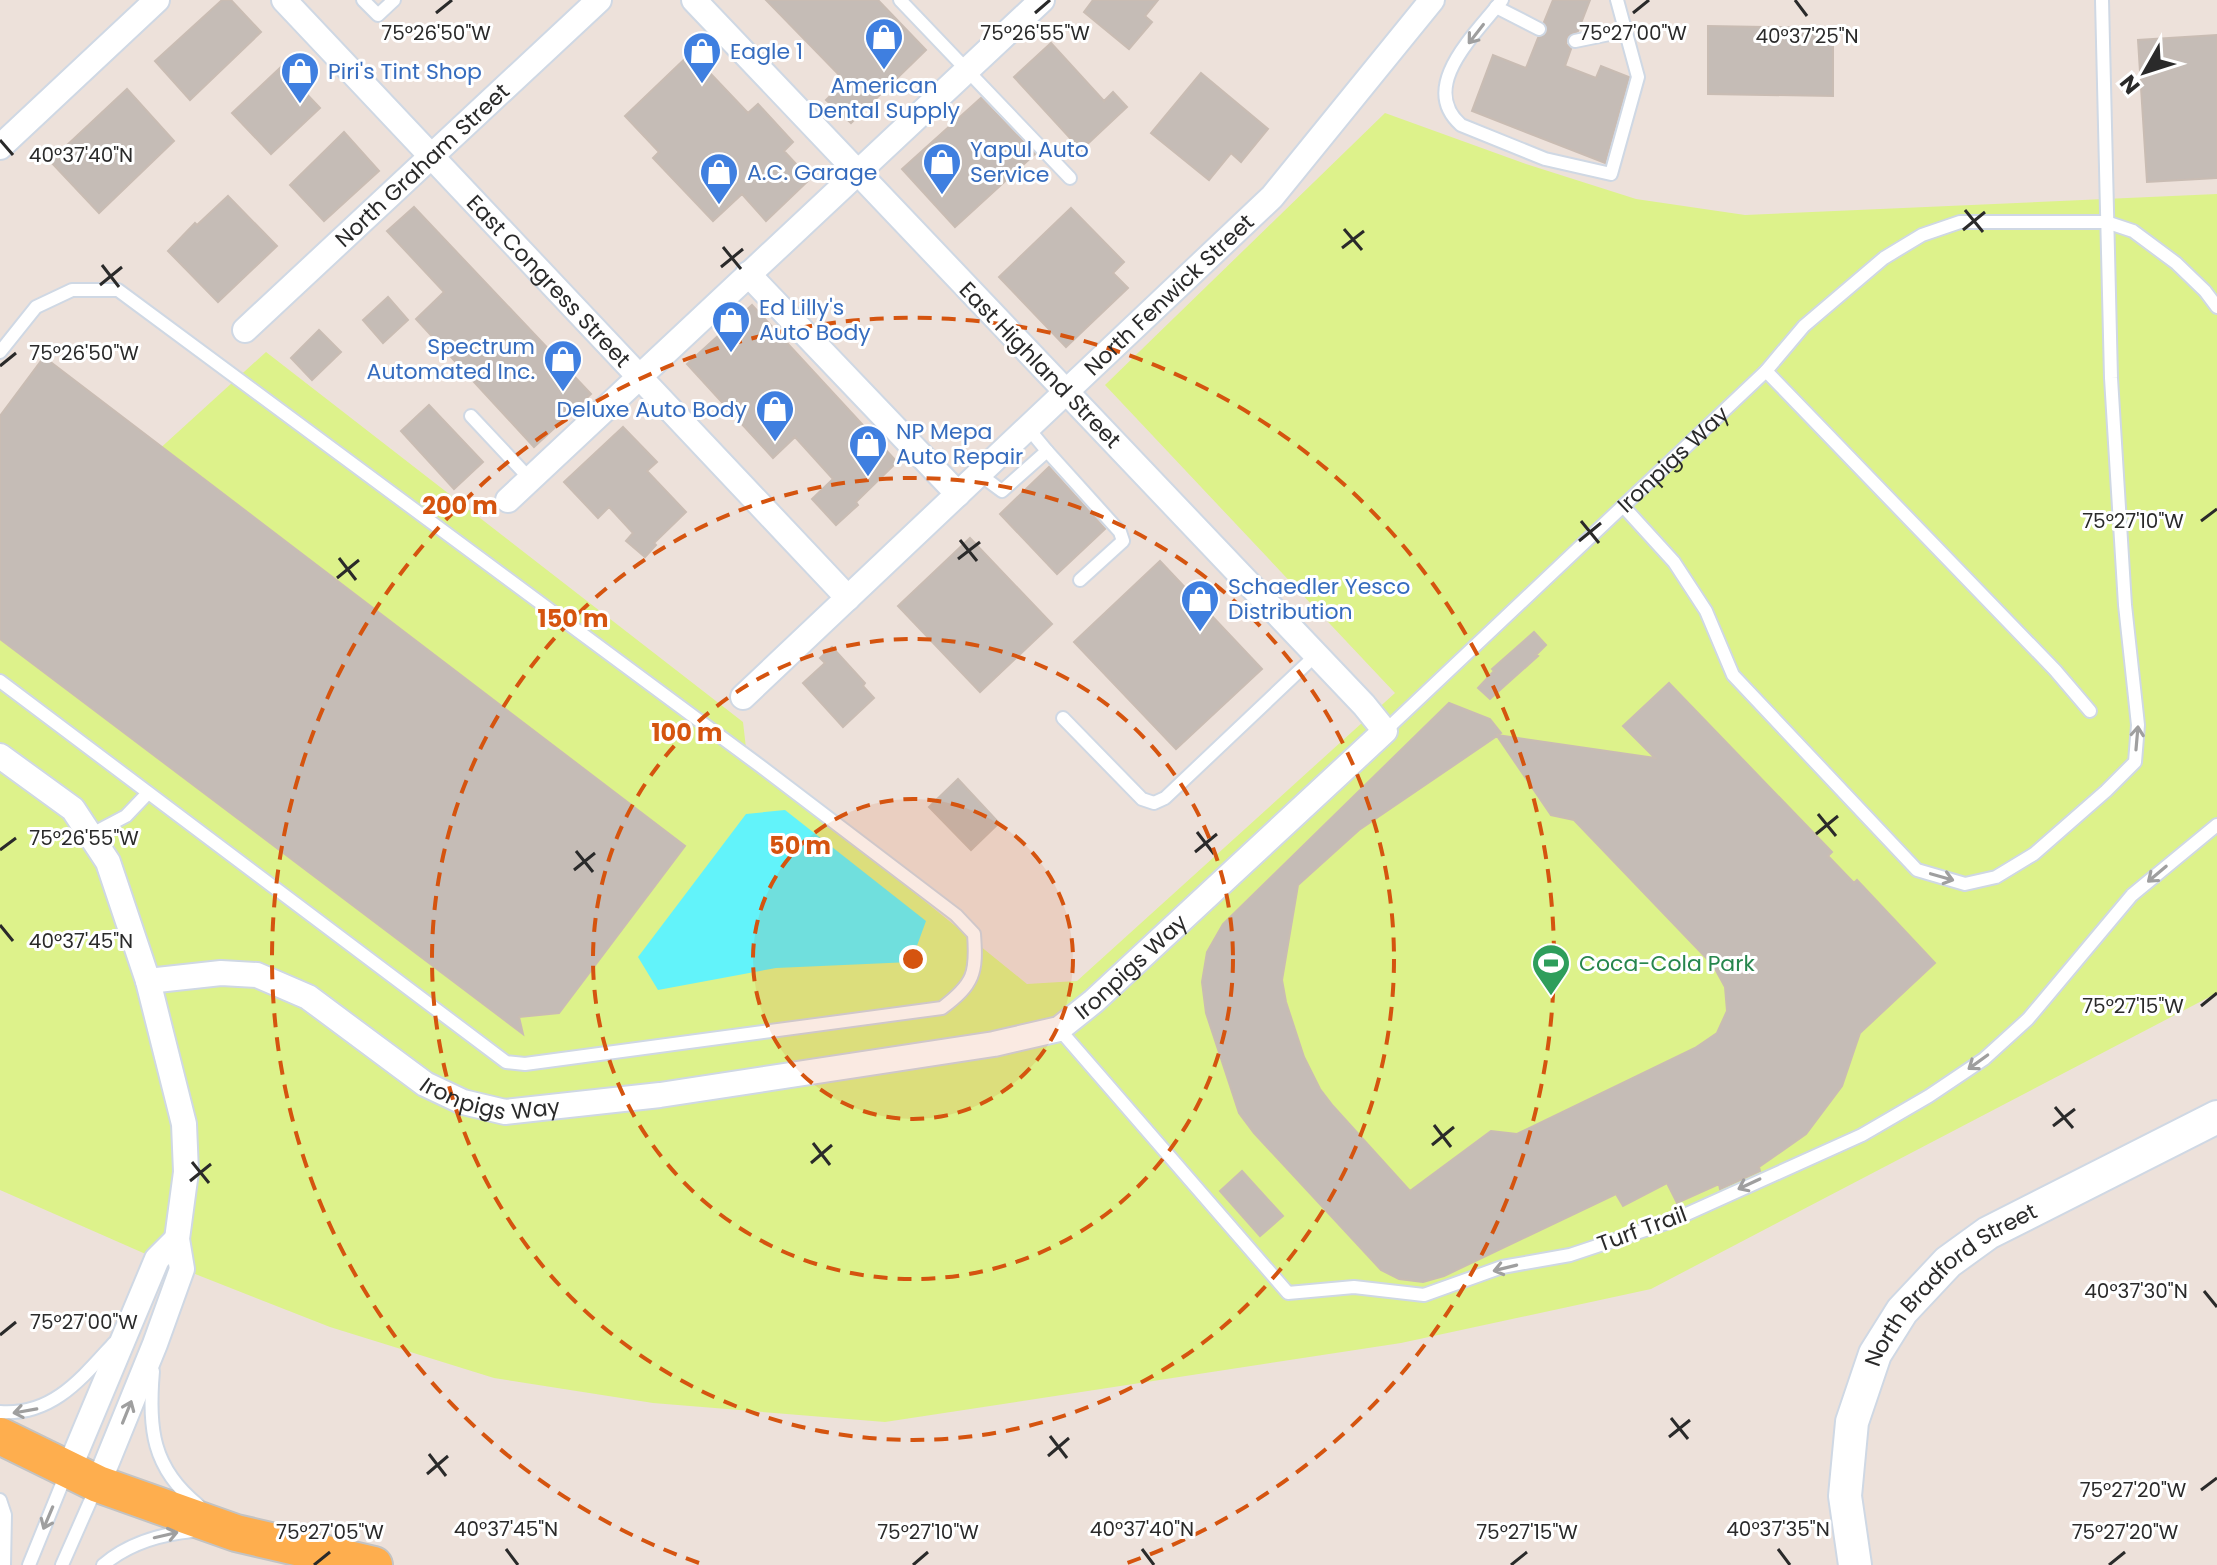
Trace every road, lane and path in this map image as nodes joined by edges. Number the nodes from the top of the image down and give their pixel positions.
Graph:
1 (157, 0) edge
2 (284, 0) edge
3 (363, 0) edge
4 (394, 0) edge
5 (599, 0) edge
6 (694, 0) edge
7 (900, 0) edge
8 (1042, 0) edge
9 (1432, 0) edge
10 (1617, 0) edge
11 (2102, 0) edge
12 (1499, 4) edge
13 (1539, 29) dead end
14 (1624, 31) junction
15 (1575, 41) dead end
16 (968, 69) junction
17 (0, 147) edge
18 (431, 157) junction
19 (857, 173) junction
20 (1070, 178) dead end
21 (2106, 222) junction
22 (748, 274) junction
23 (2217, 307) edge
24 (245, 330) dead end
25 (0, 352) edge
26 (1766, 371) junction
27 (639, 377) junction
28 (1066, 393) junction
29 (471, 416) dead end
30 (1028, 428) junction
31 (1047, 451) junction
32 (979, 474) junction
33 (530, 479) junction
34 (958, 494) junction
35 (508, 500) dead end
36 (1623, 506) junction
37 (1080, 580) dead end
38 (848, 598) junction
39 (1316, 655) junction
40 (0, 681) edge
41 (743, 697) dead end
42 (2090, 711) dead end
43 (1063, 718) dead end
44 (1385, 731) junction
45 (0, 756) edge
46 (148, 793) junction
47 (2217, 825) edge
48 (90, 835) junction
49 (148, 981) junction
50 (1059, 1029) junction
51 (2217, 1117) edge
52 (177, 1239) junction
53 (127, 1329) junction
54 (155, 1344) junction
55 (0, 1412) edge
56 (0, 1436) edge
57 (83, 1478) junction
58 (0, 1500) edge
59 (236, 1533) junction
60 (4, 1565) edge
61 (29, 1565) edge
62 (62, 1565) edge
63 (103, 1565) edge
64 (374, 1565) edge
65 (1855, 1565) edge

1 - 17 street
2 - 18 street, East Congress Street
3 - 4 lane
5 - 18 street, North Graham Street
6 - 19 street, East Highland Street
7 - 16 lane
8 - 16 street
9 - 28 street, North Fenwick Street
10 - 14 lane
11 - 21 lane
12 - 13 lane
12 -> 14 lane
14 - 15 lane
16 - 19 street
16 - 20 lane
18 - 24 street, North Graham Street
18 - 27 street, East Congress Street
19 - 22 street
19 - 28 street, East Highland Street
21 - 23 lane
21 - 26 lane, Ironpigs Way
36 -> 21 lane
22 - 27 street
22 - 34 street
25 - 46 lane
26 - 36 lane, Ironpigs Way
26 - 42 lane
27 - 33 street
27 - 38 street, East Congress Street
28 - 30 street, North Fenwick Street
28 - 39 street, East Highland Street
29 - 33 lane
30 - 31 lane
30 - 32 street, North Fenwick Street
31 - 32 lane
31 - 37 lane
32 - 34 street, North Fenwick Street
33 - 35 street
34 - 38 street, North Fenwick Street
36 - 44 lane, Ironpigs Way
38 - 41 street, North Fenwick Street
39 - 43 lane
39 - 44 street, East Highland Street
40 - 46 lane
44 - 50 street, Ironpigs Way
45 - 48 street
46 - 48 lane
47 -> 50 lane, Turf Trail
48 - 49 street
49 - 50 street, Ironpigs Way
49 - 52 street
51 - 65 street, North Bradford Street
52 - 53 street
52 - 54 street
53 -> 55 lane
53 - 57 street
57 -> 54 street
54 - 59 lane
56 - 57 main road
57 - 59 main road
57 -> 61 lane
57 - 62 lane
58 - 60 lane
63 -> 59 lane
59 - 64 main road

